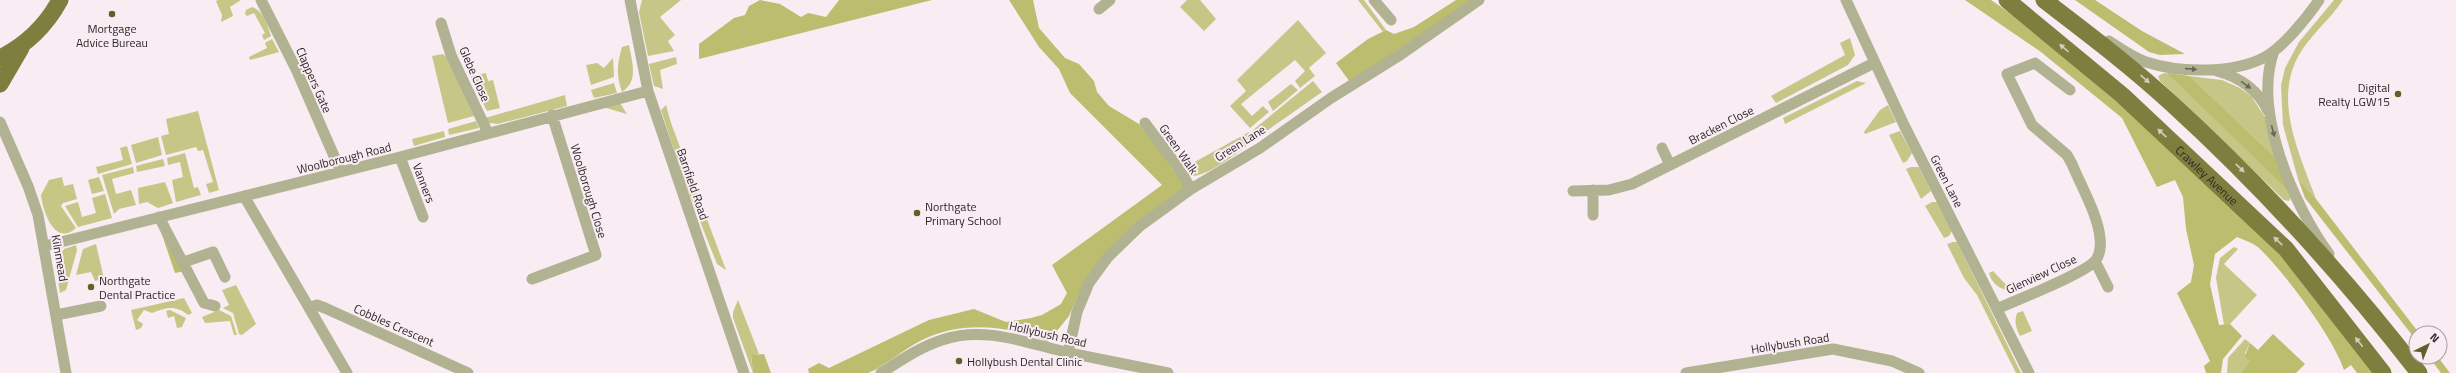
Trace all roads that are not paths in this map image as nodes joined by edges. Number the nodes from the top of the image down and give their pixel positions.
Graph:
1 (60, 0) edge
2 (261, 0) edge
3 (630, 0) edge
4 (1110, 0) edge
5 (1374, 0) edge
6 (1479, 0) edge
7 (1846, 0) edge
8 (2007, 0) edge
9 (2044, 0) edge
10 (2319, 0) edge
11 (1100, 9) dead end
12 (1391, 20) dead end
13 (441, 23) dead end
14 (24, 43) junction
15 (2274, 51) junction
16 (0, 58) edge
17 (1874, 63) junction
18 (2213, 70) junction
19 (0, 84) edge
20 (2070, 90) dead end
21 (648, 91) junction
22 (2269, 112) junction
23 (552, 115) junction
24 (0, 122) edge
25 (1145, 123) dead end
26 (488, 133) junction
27 (0, 142) edge
28 (1662, 148) dead end
29 (12, 152) junction
30 (400, 157) junction
31 (1670, 165) junction
32 (341, 172) junction
33 (1191, 190) junction
34 (1593, 190) junction
35 (1573, 191) dead end
36 (244, 196) junction
37 (1593, 215) dead end
38 (159, 217) junction
39 (423, 217) dead end
40 (45, 246) junction
41 (2095, 261) junction
42 (184, 262) junction
43 (225, 277) dead end
44 (532, 279) dead end
45 (2108, 287) dead end
46 (101, 306) dead end
47 (215, 306) dead end
48 (308, 308) junction
49 (2368, 308) junction
50 (1997, 309) junction
51 (56, 315) junction
52 (1068, 353) junction
53 (1741, 369) edge
54 (66, 373) edge
55 (347, 373) edge
56 (468, 373) edge
57 (744, 373) edge
58 (881, 373) edge
59 (1168, 373) edge
60 (1686, 373) edge
61 (1919, 373) edge
62 (2029, 373) edge
63 (2383, 373) edge
64 (2419, 373) edge

1 - 14 main road
2 - 32 street, Clappers Gate
3 - 21 street, Barnfield Road
4 - 11 street
5 - 12 street
6 - 33 street, Green Lane
7 - 17 street, Green Lane
63 -> 8 main road, Crawley Avenue
9 -> 18 street
9 -> 49 main road
10 - 15 street
13 - 26 street, Glebe Close
14 - 16 main road
14 - 19 main road
15 - 18 street
15 - 22 street
17 - 31 street, Bracken Close
17 - 50 street, Green Lane
18 -> 22 street
20 - 41 street, Glenview Close
21 - 23 street, Woolborough Road
21 - 57 street, Barnfield Road
22 -> 49 street
23 - 26 street, Woolborough Road
23 - 44 street, Woolborough Close
24 - 29 street, Kilnmead
25 - 33 street, Green Walk
26 - 30 street, Woolborough Road
27 - 29 street, Kilnmead
28 - 31 street
29 - 40 street, Kilnmead
30 - 32 street, Woolborough Road
30 - 39 street, Vanners
31 - 34 street, Bracken Close
32 - 36 street, Woolborough Road
33 - 52 street, Green Lane
34 - 35 street, Bracken Close
34 - 37 street
36 - 38 street, Woolborough Road
36 - 48 street
38 - 40 street, Woolborough Road
38 - 42 street
40 - 51 street, Kilnmead
41 - 45 street, Glenview Close
41 - 50 street, Glenview Close
42 - 43 street
42 - 47 street
46 - 51 street
48 - 55 street
48 - 56 street, Cobbles Crescent
49 - 64 main road
50 - 62 street, Green Lane
51 - 54 street, Kilnmead
52 - 58 street, Hollybush Road
52 - 59 street, Hollybush Road
53 - 60 street, Hollybush Road
53 - 61 street, Hollybush Road

